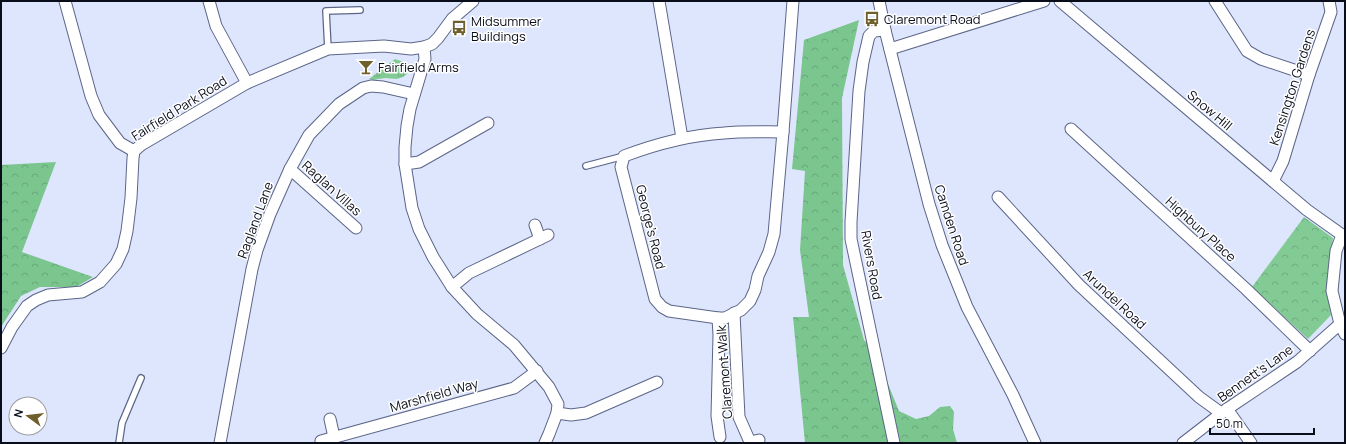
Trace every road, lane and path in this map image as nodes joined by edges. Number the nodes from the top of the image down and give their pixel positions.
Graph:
1 (65, 1) edge
2 (209, 1) edge
3 (659, 1) edge
4 (794, 1) edge
5 (879, 1) edge
6 (1044, 1) edge
7 (1060, 1) edge
8 (1215, 1) edge
9 (1329, 1) edge
10 (469, 2) edge
11 (360, 10) dead end
12 (885, 30) junction
13 (424, 47) junction
14 (328, 49) junction
15 (890, 49) junction
16 (1309, 76) junction
17 (247, 83) junction
18 (414, 94) junction
19 (488, 123) dead end
20 (1071, 129) dead end
21 (783, 132) junction
22 (682, 138) junction
23 (134, 152) junction
24 (624, 156) junction
25 (405, 164) junction
26 (586, 166) dead end
27 (290, 169) junction
28 (1273, 181) junction
29 (998, 197) dead end
30 (534, 225) dead end
31 (356, 228) dead end
32 (1344, 236) edge
33 (452, 287) junction
34 (734, 313) junction
35 (718, 318) junction
36 (1343, 329) edge
37 (1, 348) edge
38 (1310, 351) junction
39 (537, 372) junction
40 (141, 378) dead end
41 (657, 382) dead end
42 (1224, 411) junction
43 (557, 413) junction
44 (330, 419) dead end
45 (334, 437) junction
46 (720, 437) dead end
47 (759, 440) dead end
48 (321, 441) dead end
49 (119, 443) edge
50 (220, 443) edge
51 (545, 443) edge
52 (894, 443) edge
53 (1035, 443) edge
54 (1182, 443) edge
55 (1251, 443) edge

1 - 23 street
2 - 17 street
3 - 22 street
4 - 21 street
5 - 12 street, Camden Road
6 - 15 street
7 - 28 street, Snow Hill
8 - 16 street
9 - 16 street, Kensington Gardens
10 - 13 street
11 - 14 lane
12 - 15 street, Camden Road
12 - 52 street, Rivers Road
13 - 14 street, Fairfield Park Road
13 - 18 street
14 - 17 street, Fairfield Park Road
15 - 53 street, Camden Road
16 - 28 street, Kensington Gardens
17 - 23 street, Fairfield Park Road
18 - 25 street
18 - 27 street, Ragland Lane
19 - 25 street
20 - 38 street, Highbury Place
21 - 22 street
21 - 34 street
22 - 24 street
23 - 37 street, Fairfield Park Road
24 - 26 lane
24 - 35 street, George's Road
25 - 33 street
27 - 31 street, Raglan Villas
27 - 50 street, Ragland Lane
28 - 32 street, Snow Hill
29 - 42 street, Arundel Road
30 - 33 street
32 - 36 street
33 - 39 street
34 - 35 street
34 - 47 street, Claremont Walk
35 - 46 street, Claremont Walk
36 - 38 street, Bennett's Lane
38 - 42 street, Bennett's Lane
39 - 43 street
39 - 45 street, Marshfield Way
40 - 49 lane
41 - 43 street
42 - 54 street, Bennett's Lane
42 - 55 street, Arundel Road
43 - 51 street
44 - 45 street
45 - 48 street, Marshfield Way

